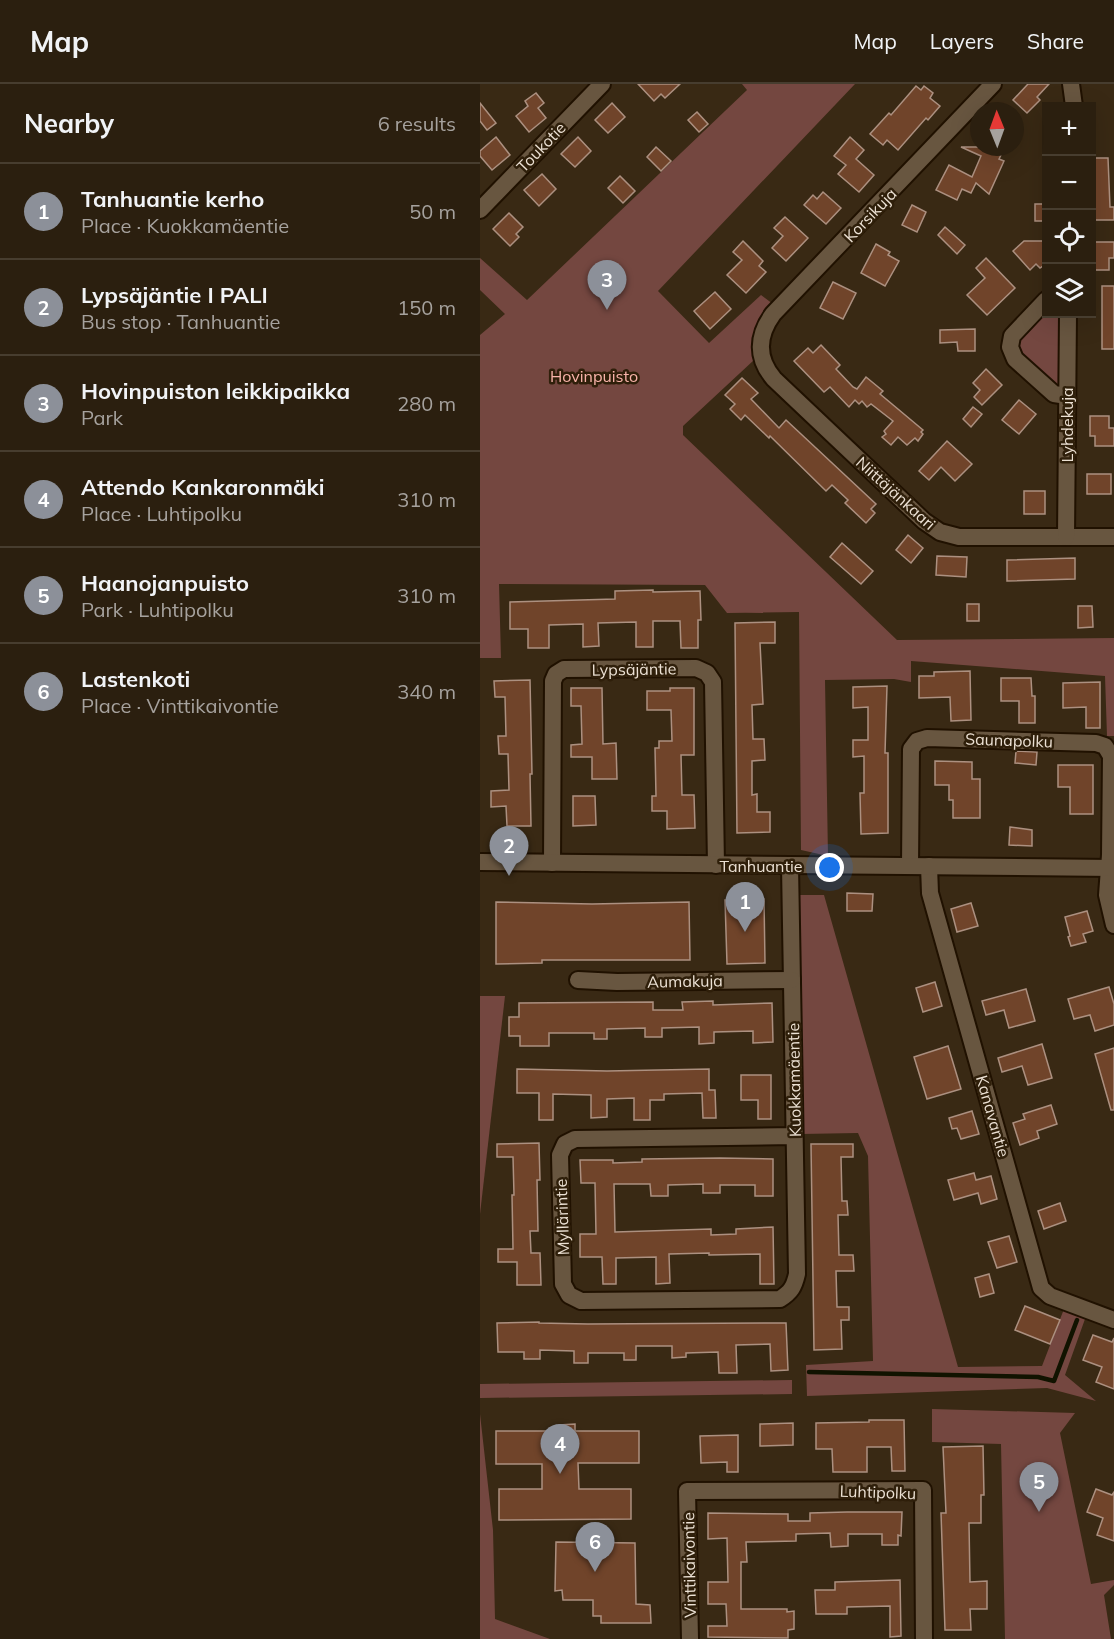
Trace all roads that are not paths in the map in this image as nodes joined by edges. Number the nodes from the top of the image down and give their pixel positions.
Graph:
1 (602, 84) edge
2 (993, 84) edge
3 (1071, 84) edge
4 (1073, 102) edge
5 (480, 210) edge
6 (1042, 305) edge
7 (1068, 318) edge
8 (760, 352) joint
9 (1067, 396) junction
10 (1066, 537) junction
11 (1114, 537) edge
12 (480, 862) edge
13 (552, 863) junction
14 (716, 866) junction
15 (790, 866) junction
16 (910, 866) junction
17 (929, 866) junction
18 (1112, 868) edge
19 (1114, 925) edge
20 (578, 980) dead end
21 (792, 980) junction
22 (794, 1136) junction
23 (790, 1293) joint
24 (1114, 1320) edge
25 (687, 1491) joint
26 (690, 1639) edge
27 (924, 1639) edge

1 - 5 street, Toukotie
2 - 8 street, Korsikuja
3 - 4 street
6 - 9 street
7 - 9 street, Lyhdekuja
8 - 10 street, Niittäjänkaari
9 - 10 street, Lyhdekuja
10 - 11 street, Niittäjänkaari
12 - 13 street, Tanhuantie
13 - 14 street, Tanhuantie
13 - 14 street, Lypsäjäntie
14 - 15 street, Tanhuantie
15 - 16 street, Tanhuantie
15 - 21 street, Kuokkamäentie
16 - 17 street, Tanhuantie
16 - 18 street, Saunapolku
17 - 18 street, Tanhuantie
17 - 24 street, Kanavantie
18 - 19 street
20 - 21 street, Aumakuja
21 - 22 street, Kuokkamäentie
22 - 23 street, Kuokkamäentie
22 - 23 street, Myllärintie
25 - 26 street, Vinttikaivontie
25 - 27 street, Luhtipolku

